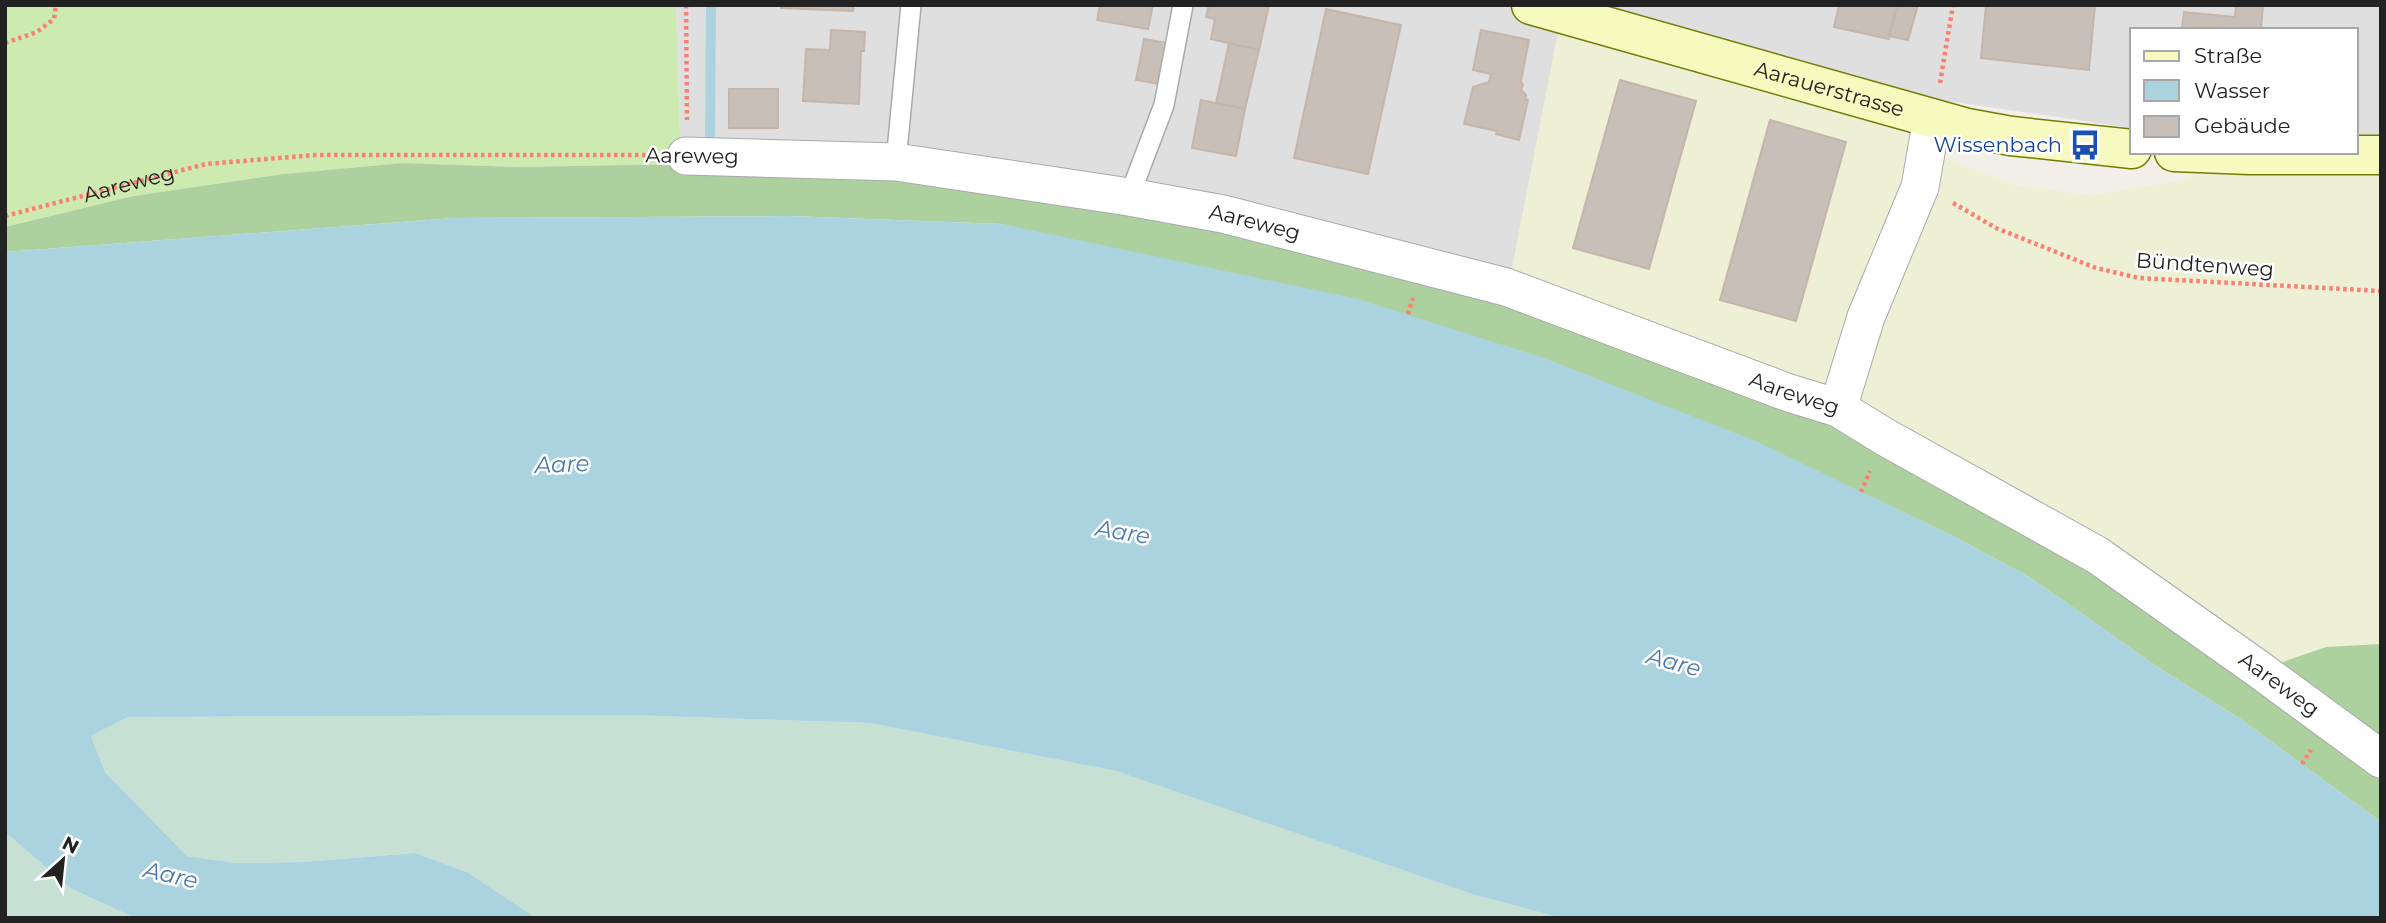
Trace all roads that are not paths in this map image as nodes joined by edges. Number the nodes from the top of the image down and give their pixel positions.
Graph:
1 (911, 5) edge
2 (1183, 5) edge
3 (1531, 5) edge
4 (1935, 104) junction
5 (2130, 149) edge
6 (2233, 154) edge
7 (2381, 155) edge
8 (686, 156) road end
9 (896, 162) junction
10 (1129, 197) junction
11 (1838, 408) junction
12 (2381, 759) edge

1 - 9 lane
2 - 10 lane
3 - 4 street, Aarauerstrasse
4 - 5 street, Aarauerstrasse
4 - 11 street
6 - 7 street
8 - 9 street, Aareweg
9 - 10 street, Aareweg
10 - 11 street, Aareweg
11 - 12 street, Aareweg

